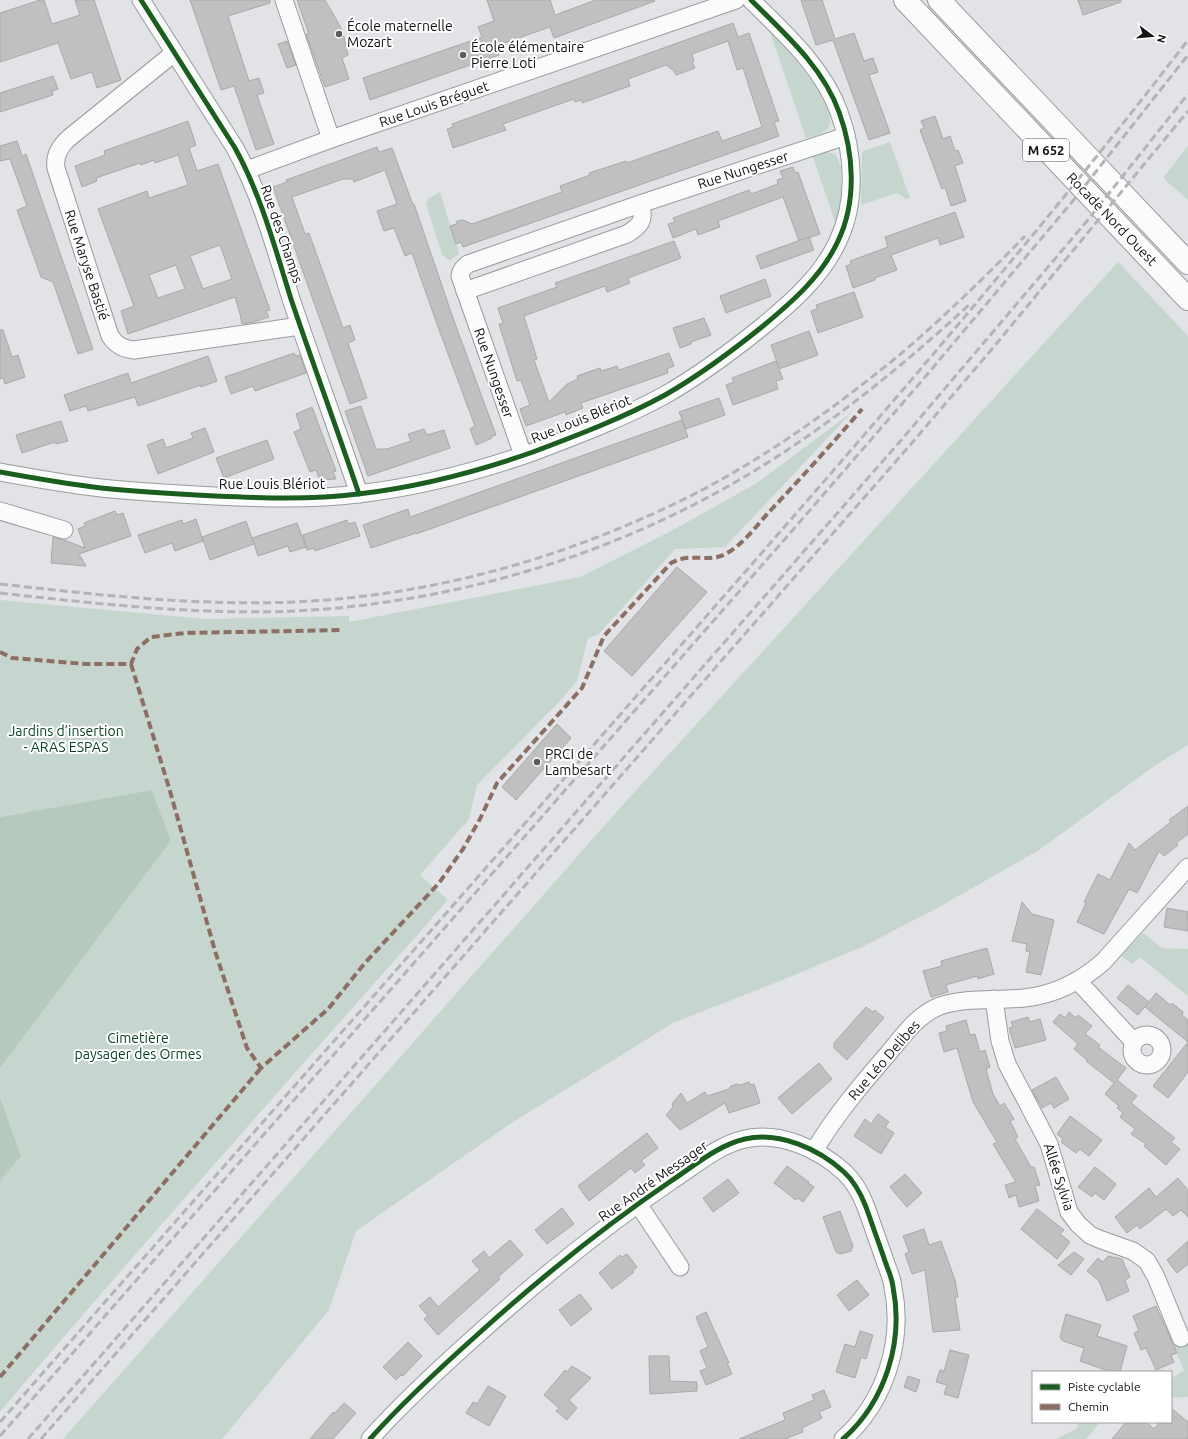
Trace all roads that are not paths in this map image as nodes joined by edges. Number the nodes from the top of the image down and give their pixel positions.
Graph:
1 (141, 0) edge
2 (284, 0) edge
3 (736, 0) edge
4 (751, 0) edge
5 (905, 0) edge
6 (939, 0) edge
7 (174, 53) junction
8 (846, 136) junction
9 (331, 139) junction
10 (247, 170) junction
11 (640, 204) junction
12 (1188, 263) edge
13 (465, 291) junction
14 (1188, 299) edge
15 (300, 326) junction
16 (522, 455) junction
17 (0, 472) edge
18 (360, 494) junction
19 (0, 511) edge
20 (64, 530) dead end
21 (1188, 867) edge
22 (1078, 981) junction
23 (994, 999) junction
24 (1134, 1042) dead end
25 (814, 1152) junction
26 (638, 1204) junction
27 (680, 1267) dead end
28 (1181, 1338) dead end
29 (370, 1439) edge
30 (843, 1439) edge

1 - 7 street, Rue des Champs
2 - 9 street
3 - 9 street, Rue Louis Bréguet
4 - 8 street, Rue Louis Blériot
5 - 14 highway, Rocade Nord Ouest / M 652
6 - 12 highway, Rocade Nord Ouest / M 652
7 - 10 street, Rue des Champs
7 - 15 street, Rue Maryse Bastié
8 - 11 street, Rue Nungesser
8 - 16 street, Rue Louis Blériot
9 - 10 street, Rue Louis Bréguet
10 - 15 street, Rue des Champs
11 - 13 street
11 - 13 street, Rue Nungesser
13 - 16 street, Rue Nungesser
15 - 18 street, Rue des Champs
16 - 18 street, Rue Louis Blériot
17 - 18 street, Rue Louis Blériot
19 - 20 street
21 - 22 street, Rue Léo Delibes
22 - 23 street, Rue Léo Delibes
22 - 24 street
23 - 25 street, Rue Léo Delibes
23 - 28 street, Allée Sylvia
25 - 26 street, Rue André Messager
25 - 30 street, Rue André Messager
26 - 27 street
26 - 29 street, Rue André Messager

